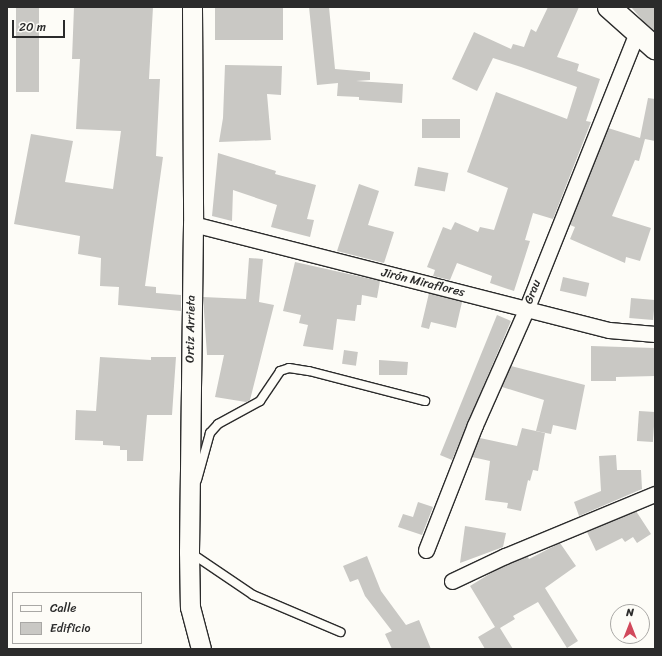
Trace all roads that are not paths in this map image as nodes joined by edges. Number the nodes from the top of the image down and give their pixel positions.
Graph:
1 (192, 7) edge
2 (609, 7) edge
3 (637, 32) junction
4 (655, 48) edge
5 (193, 224) junction
6 (526, 310) junction
7 (655, 334) edge
8 (425, 401) dead end
9 (655, 494) edge
10 (189, 506) junction
11 (426, 550) dead end
12 (188, 552) junction
13 (452, 582) dead end
14 (340, 632) dead end
15 (200, 649) edge

1 - 5 street, Ortiz Arrieta
2 - 3 main road
3 - 4 main road
3 - 6 street, Grau
5 - 6 street, Jirón Miraflores
5 - 10 street, Ortiz Arrieta
6 - 7 street, Jirón Miraflores
6 - 11 street, Grau
8 - 10 lane
9 - 13 street
10 - 12 street, Ortiz Arrieta
12 - 14 lane
12 - 15 street, Ortiz Arrieta

